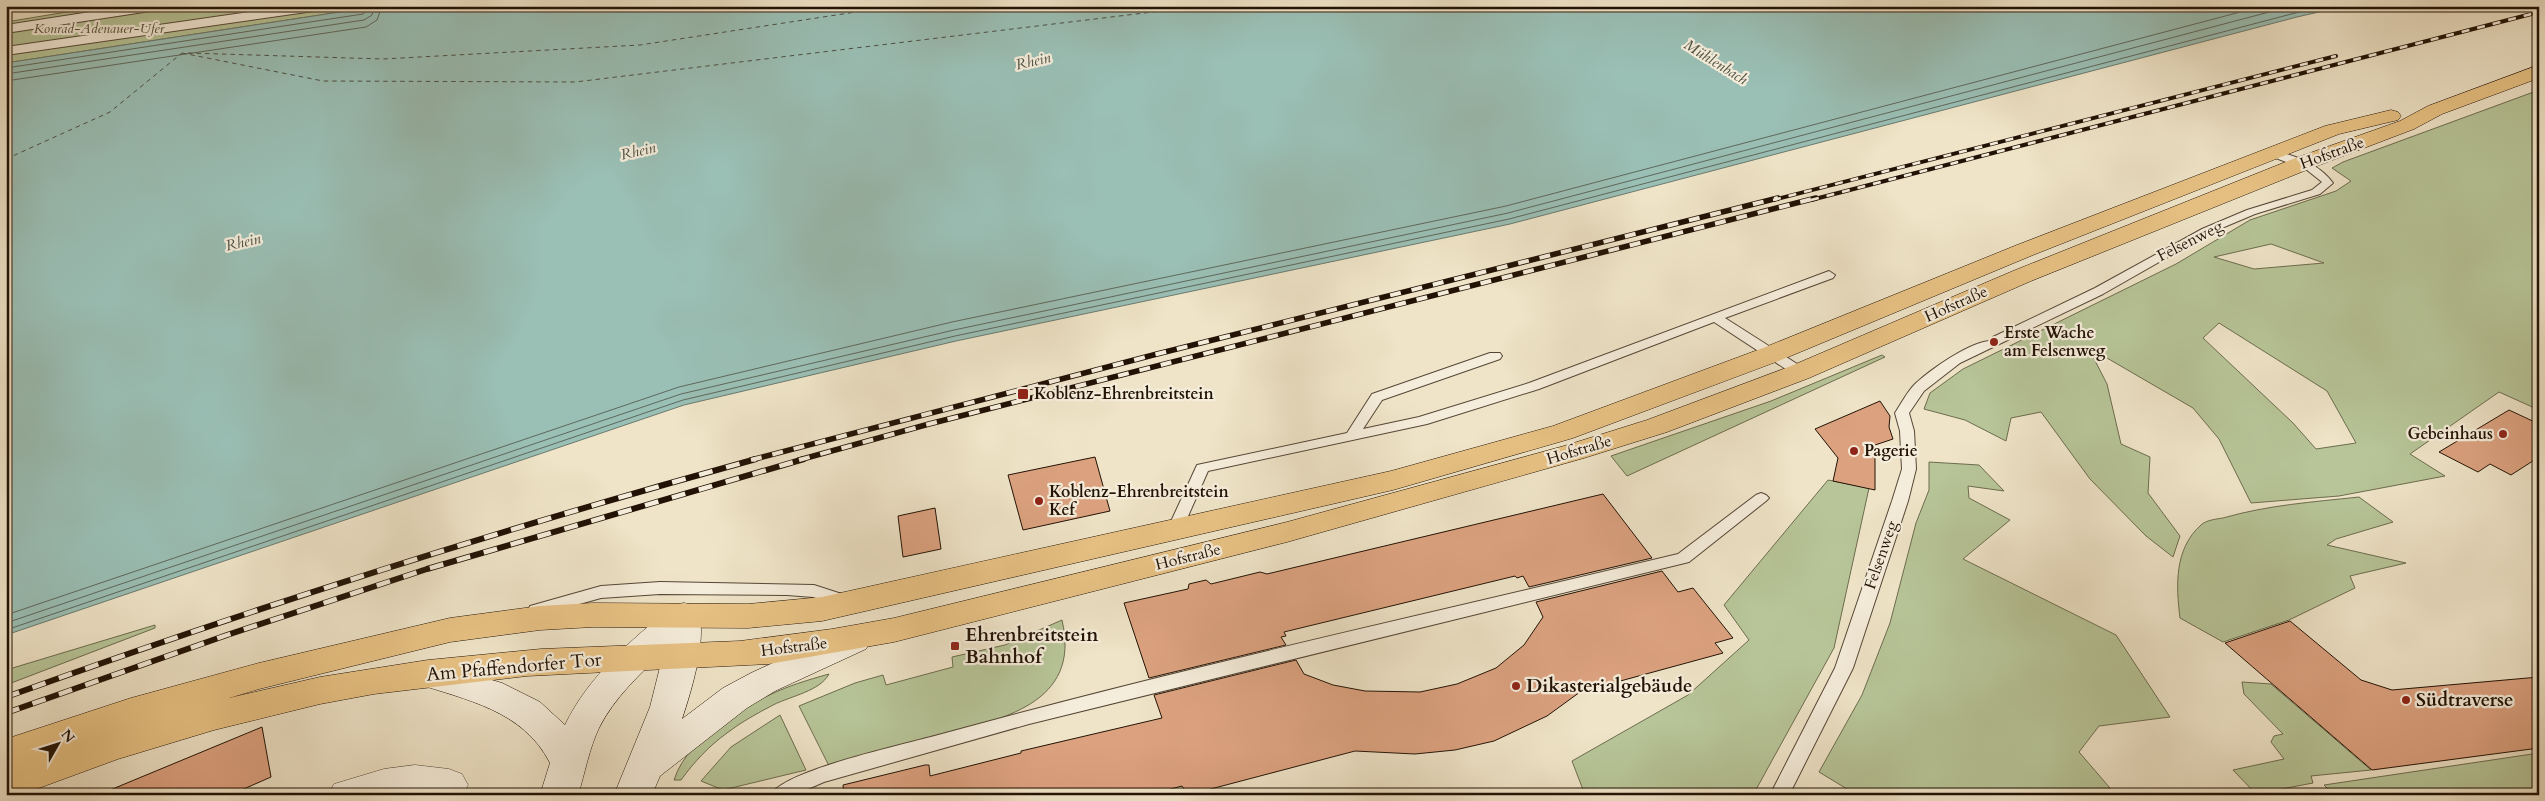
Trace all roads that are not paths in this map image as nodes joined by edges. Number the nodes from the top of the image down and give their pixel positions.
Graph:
1 (157, 6) edge
2 (315, 7) edge
3 (122, 11) junction
4 (6, 29) edge
5 (120, 35) junction
6 (6, 51) edge
7 (2539, 71) edge
8 (2435, 110) junction
9 (2272, 153) junction
10 (2301, 164) junction
11 (1829, 275) dead end
12 (1715, 317) junction
13 (1994, 342) joint
14 (1772, 354) junction
15 (1495, 356) dead end
16 (1800, 372) junction
17 (1352, 436) junction
18 (1761, 498) dead end
19 (1176, 528) junction
20 (853, 604) junction
21 (684, 616) junction
22 (486, 624) junction
23 (861, 637) junction
24 (634, 658) junction
25 (682, 658) junction
26 (425, 673) junction
27 (6, 754) edge
28 (563, 779) edge
29 (639, 781) edge
30 (6, 784) edge
31 (449, 785) dead end
32 (347, 795) edge
33 (780, 795) edge
34 (1779, 795) edge

1 - 3 street
2 - 5 street
3 - 4 street
3 - 5 street
5 - 6 street
7 - 8 main road, Hofstraße
8 - 9 main road, Hofstraße
8 - 10 main road, Hofstraße
9 - 10 lane, Felsenweg
9 - 14 main road, Hofstraße
10 - 13 lane, Felsenweg
10 - 16 main road, Hofstraße
11 - 12 lane
12 - 14 lane
12 - 17 lane
13 - 34 lane, Felsenweg
14 - 16 lane
14 - 19 main road, Hofstraße
15 - 17 lane
16 - 23 main road, Hofstraße
17 - 19 lane
18 - 33 lane
19 - 20 main road, Hofstraße
20 - 21 main road, Hofstraße
20 - 22 lane
21 - 22 main road
21 - 24 main road
21 - 25 main road
22 - 27 main road
23 - 25 main road, Hofstraße
23 - 29 main road
24 - 25 main road, Am Pfaffendorfer Tor
24 - 26 main road, Am Pfaffendorfer Tor
24 - 28 main road
25 - 29 main road
26 - 28 main road
26 - 30 main road, Am Pfaffendorfer Tor
31 - 32 main road

